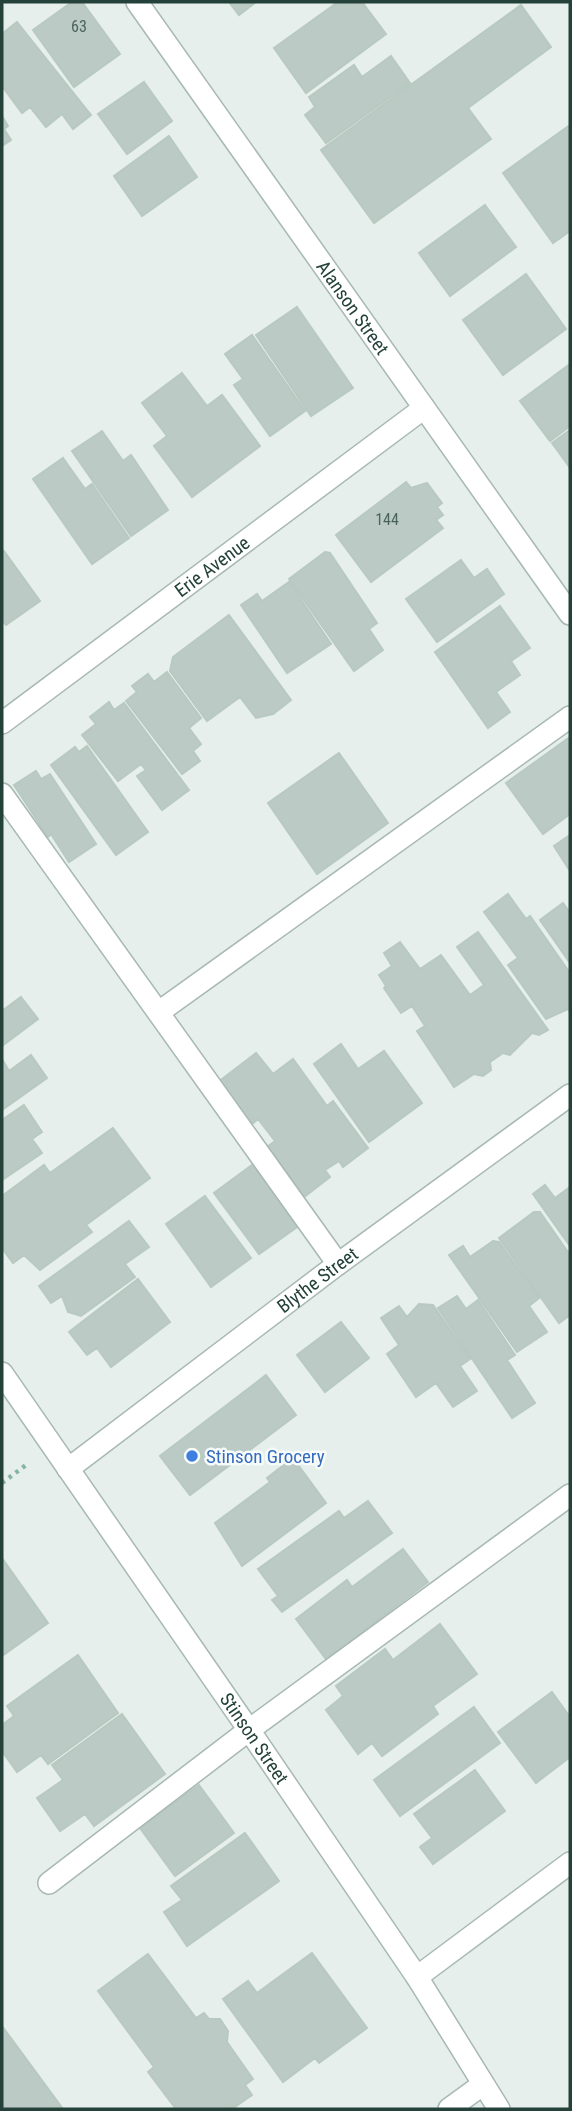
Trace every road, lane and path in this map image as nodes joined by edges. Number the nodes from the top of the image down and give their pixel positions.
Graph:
1 (137, 2) edge
2 (424, 408) junction
3 (570, 614) edge
4 (570, 717) edge
5 (2, 723) edge
6 (2, 793) edge
7 (159, 1012) junction
8 (570, 1096) edge
9 (338, 1264) junction
10 (2, 1373) edge
11 (68, 1469) junction
12 (570, 1495) edge
13 (250, 1730) junction
14 (570, 1863) edge
15 (49, 1883) dead end
16 (417, 1977) junction
17 (482, 2085) junction
18 (449, 2109) edge
19 (499, 2109) edge

1 - 2 street, Alanson Street
2 - 3 street, Alanson Street
2 - 5 street, Erie Avenue
4 - 7 street
6 - 7 street
7 - 9 street
8 - 9 street, Blythe Street
9 - 11 street, Blythe Street
10 - 11 street, Stinson Street
11 - 13 street, Stinson Street
12 - 13 street
13 - 15 street
13 - 16 street, Stinson Street
14 - 16 street
16 - 17 street, Stinson Street
17 - 18 street
17 - 19 street, Stinson Street

